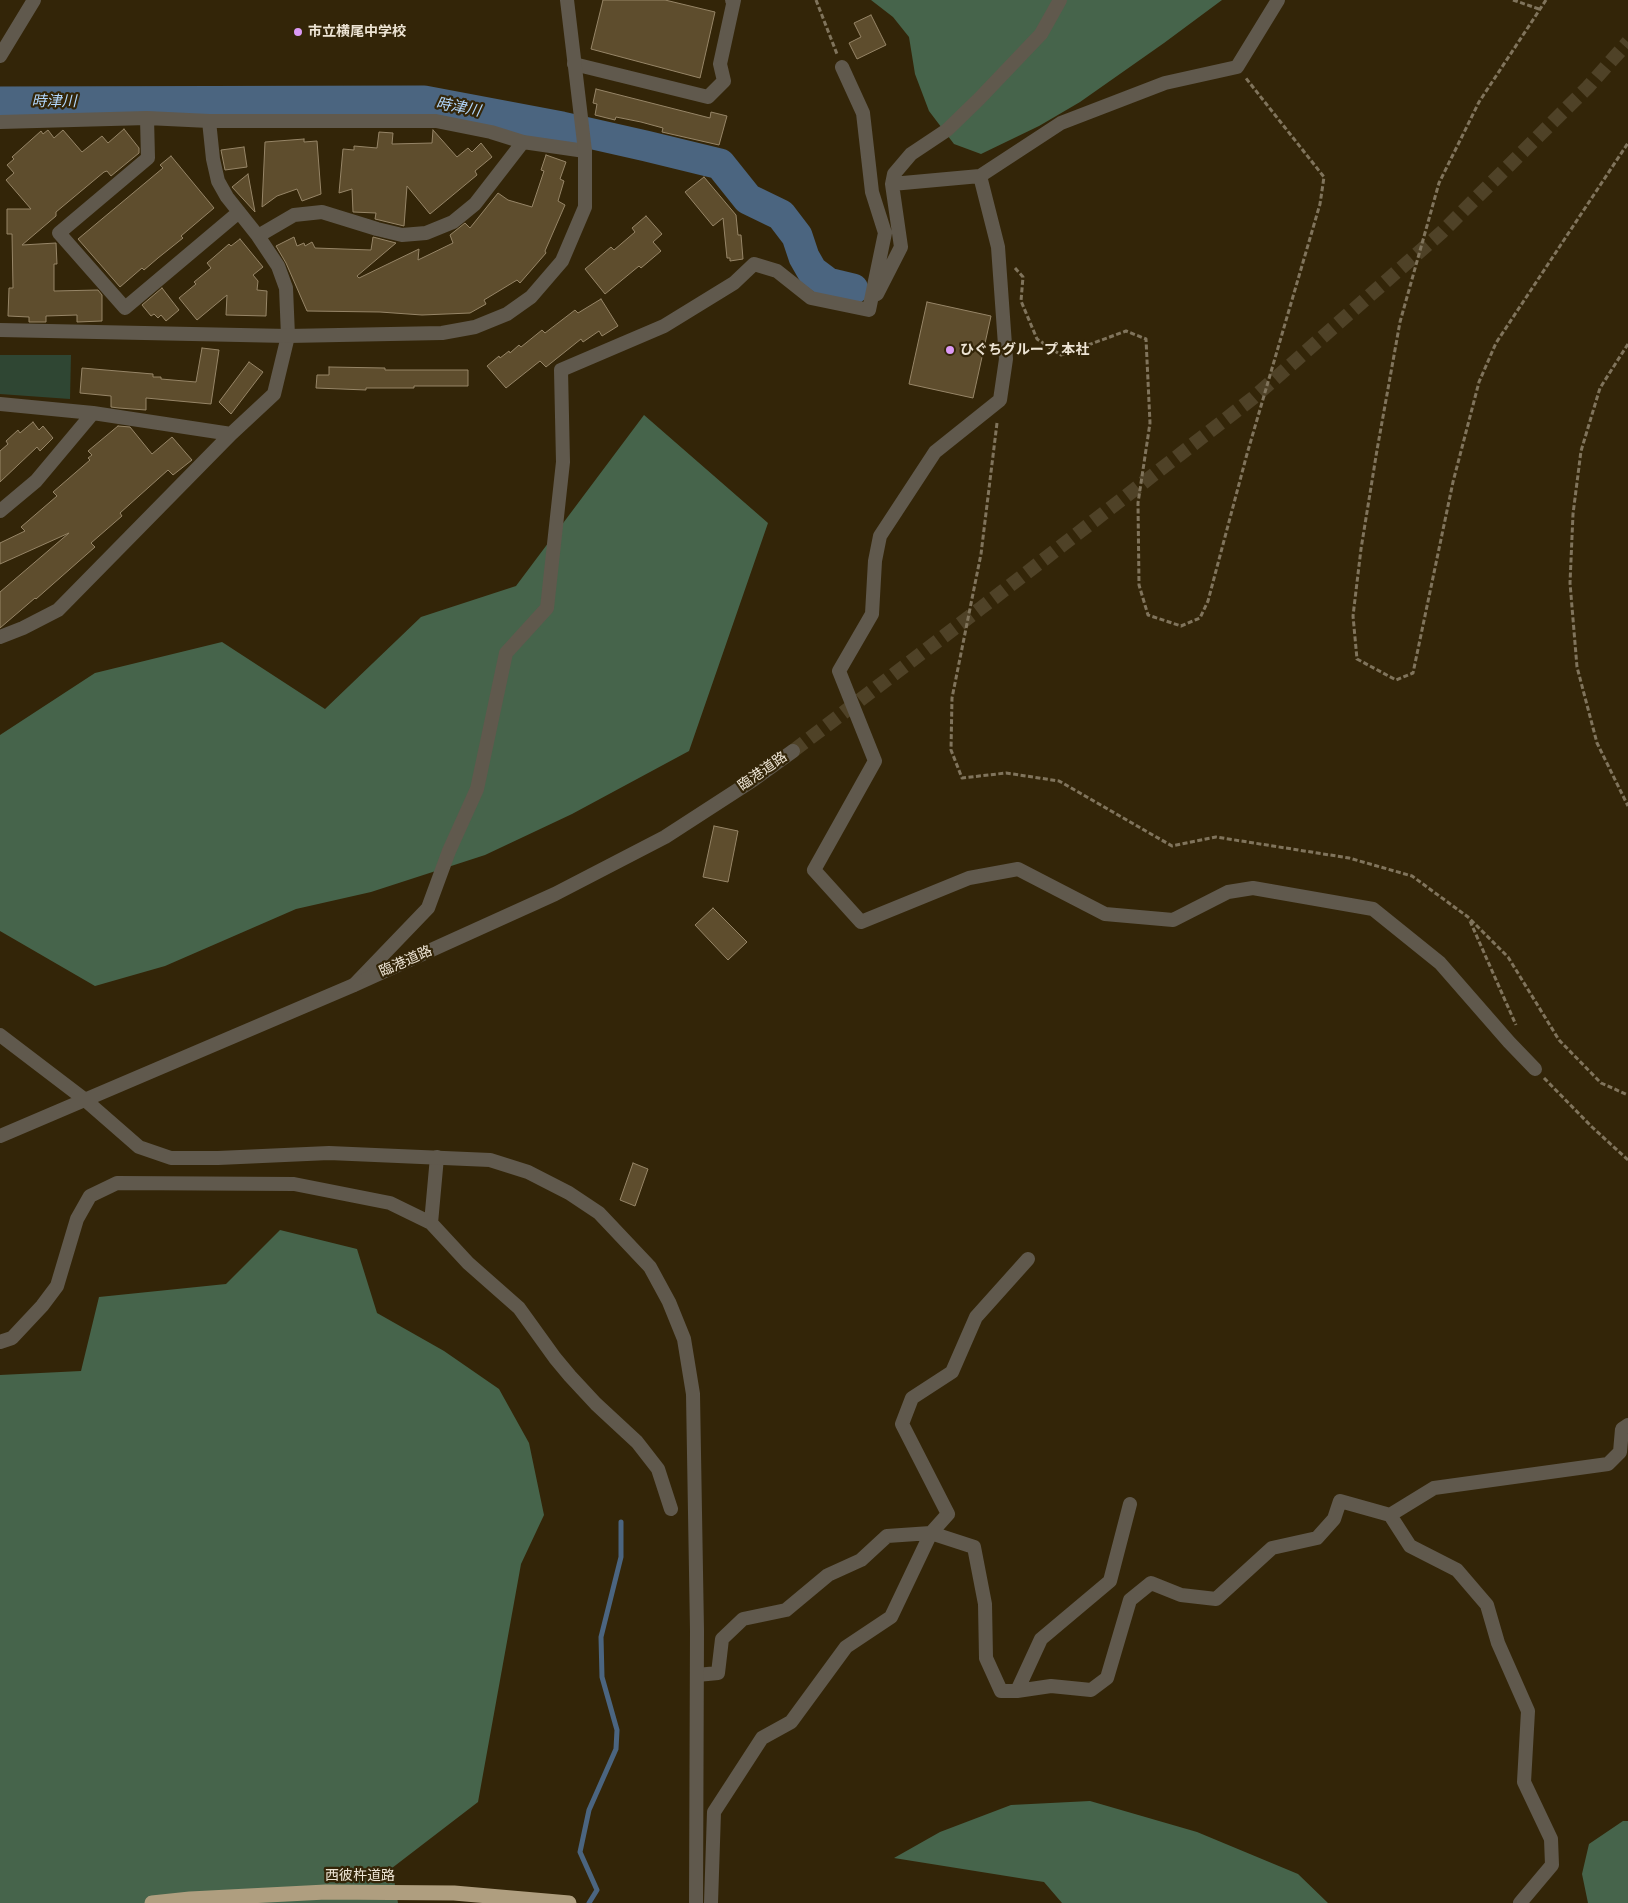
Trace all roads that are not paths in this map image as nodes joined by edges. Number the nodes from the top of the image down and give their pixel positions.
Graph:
1 (34, 0) edge
2 (566, 0) edge
3 (732, 0) edge
4 (1060, 0) edge
5 (1278, 0) edge
6 (0, 56) edge
7 (574, 64) junction
8 (842, 67) road end
9 (147, 118) junction
10 (209, 120) junction
11 (0, 122) edge
12 (524, 142) junction
13 (585, 151) junction
14 (980, 176) junction
15 (892, 184) junction
16 (239, 212) junction
17 (258, 236) junction
18 (869, 310) junction
19 (0, 330) edge
20 (288, 336) junction
21 (0, 404) edge
22 (93, 413) junction
23 (231, 434) junction
24 (0, 511) edge
25 (0, 637) edge
26 (793, 751) tunnel mouth
27 (354, 985) junction
28 (0, 1035) edge
29 (1535, 1069) road end
30 (84, 1099) junction
31 (0, 1136) edge
32 (437, 1157) junction
33 (431, 1223) junction
34 (1028, 1259) dead end
35 (0, 1342) edge
36 (1628, 1425) edge
37 (1130, 1504) dead end
38 (671, 1509) dead end
39 (1390, 1514) junction
40 (931, 1533) junction
41 (696, 1675) junction
42 (1017, 1692) junction
43 (152, 1903) edge
44 (568, 1903) edge
45 (696, 1903) edge
46 (711, 1903) edge
47 (1520, 1903) edge

1 - 6 street
2 - 7 street
3 - 7 street
4 - 15 street
5 - 14 street
7 - 13 street
8 - 18 street
9 - 10 street
9 - 11 street
9 - 16 street
10 - 12 street
10 - 16 street
12 - 13 street
12 - 17 street
13 - 20 street
14 - 15 street
14 - 29 street
15 - 18 street
16 - 17 street
17 - 20 street
18 - 27 street
19 - 20 street
20 - 23 street
21 - 22 street
22 - 23 street
22 - 24 street
23 - 25 street
26 - 27 street, 臨港道路
27 - 30 street, 臨港道路
28 - 30 street
30 - 31 street, 臨港道路
30 - 32 street
32 - 33 street
32 - 41 street
33 - 35 street
33 - 38 street
34 - 40 street
36 - 39 street
37 - 42 street
39 - 42 street
39 - 47 street
40 - 41 street
40 - 42 street
40 - 46 street
41 - 45 street
43 - 44 highway, 西彼杵道路

